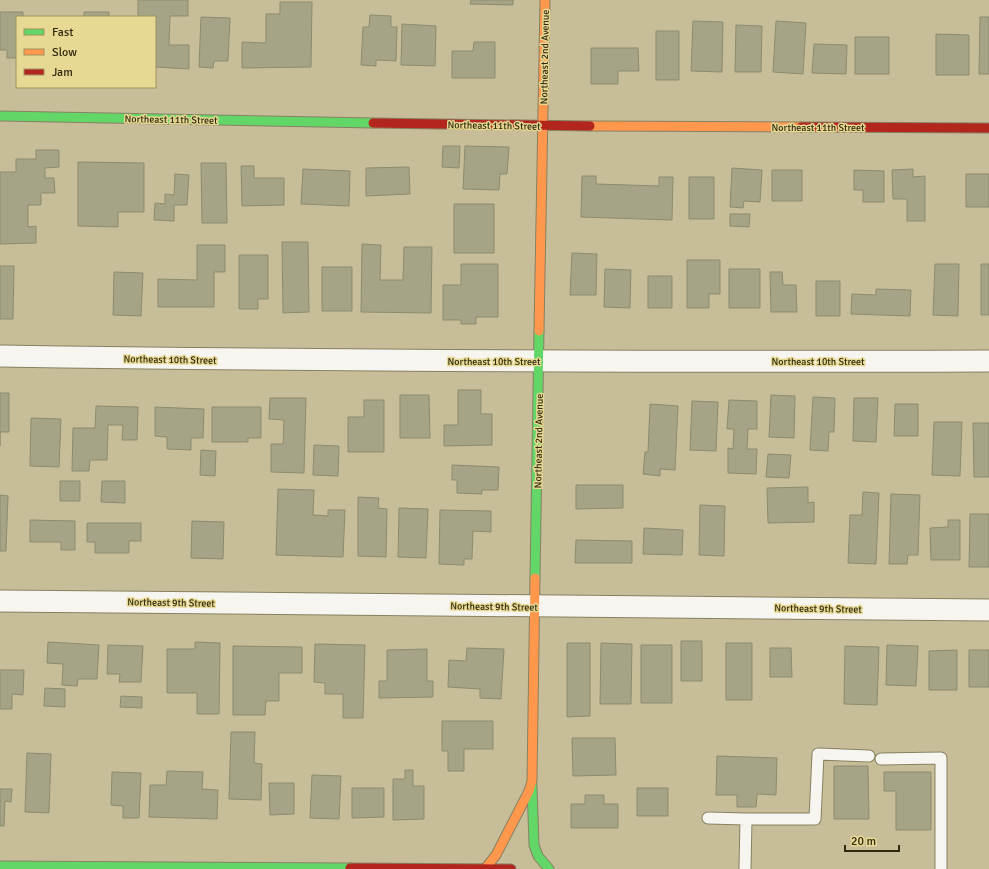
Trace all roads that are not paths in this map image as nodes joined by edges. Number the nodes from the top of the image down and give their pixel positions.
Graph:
1 (545, 0) edge
2 (0, 116) edge
3 (543, 125) junction
4 (989, 128) edge
5 (0, 356) edge
6 (989, 361) edge
7 (540, 362) junction
8 (0, 601) edge
9 (536, 606) junction
10 (989, 610) edge
11 (869, 756) dead end
12 (881, 759) dead end
13 (532, 781) junction
14 (708, 818) dead end
15 (746, 819) junction
16 (0, 866) edge
17 (485, 869) edge
18 (512, 869) edge
19 (549, 869) edge
20 (745, 869) edge
21 (941, 869) edge

1 - 3 street, Northeast 2nd Avenue
2 - 3 street, Northeast 11th Street
3 - 4 street, Northeast 11th Street
3 - 7 street, Northeast 2nd Avenue
5 - 7 street, Northeast 10th Street
6 - 7 street, Northeast 10th Street
7 - 9 street, Northeast 2nd Avenue
8 - 9 street, Northeast 9th Street
9 - 10 street, Northeast 9th Street
9 - 13 street, Northeast 2nd Avenue
11 - 15 lane
12 - 21 lane
13 - 17 street, Northeast 2nd Avenue
13 - 19 street
14 - 15 lane
15 - 20 lane
16 - 17 street
17 - 18 street

